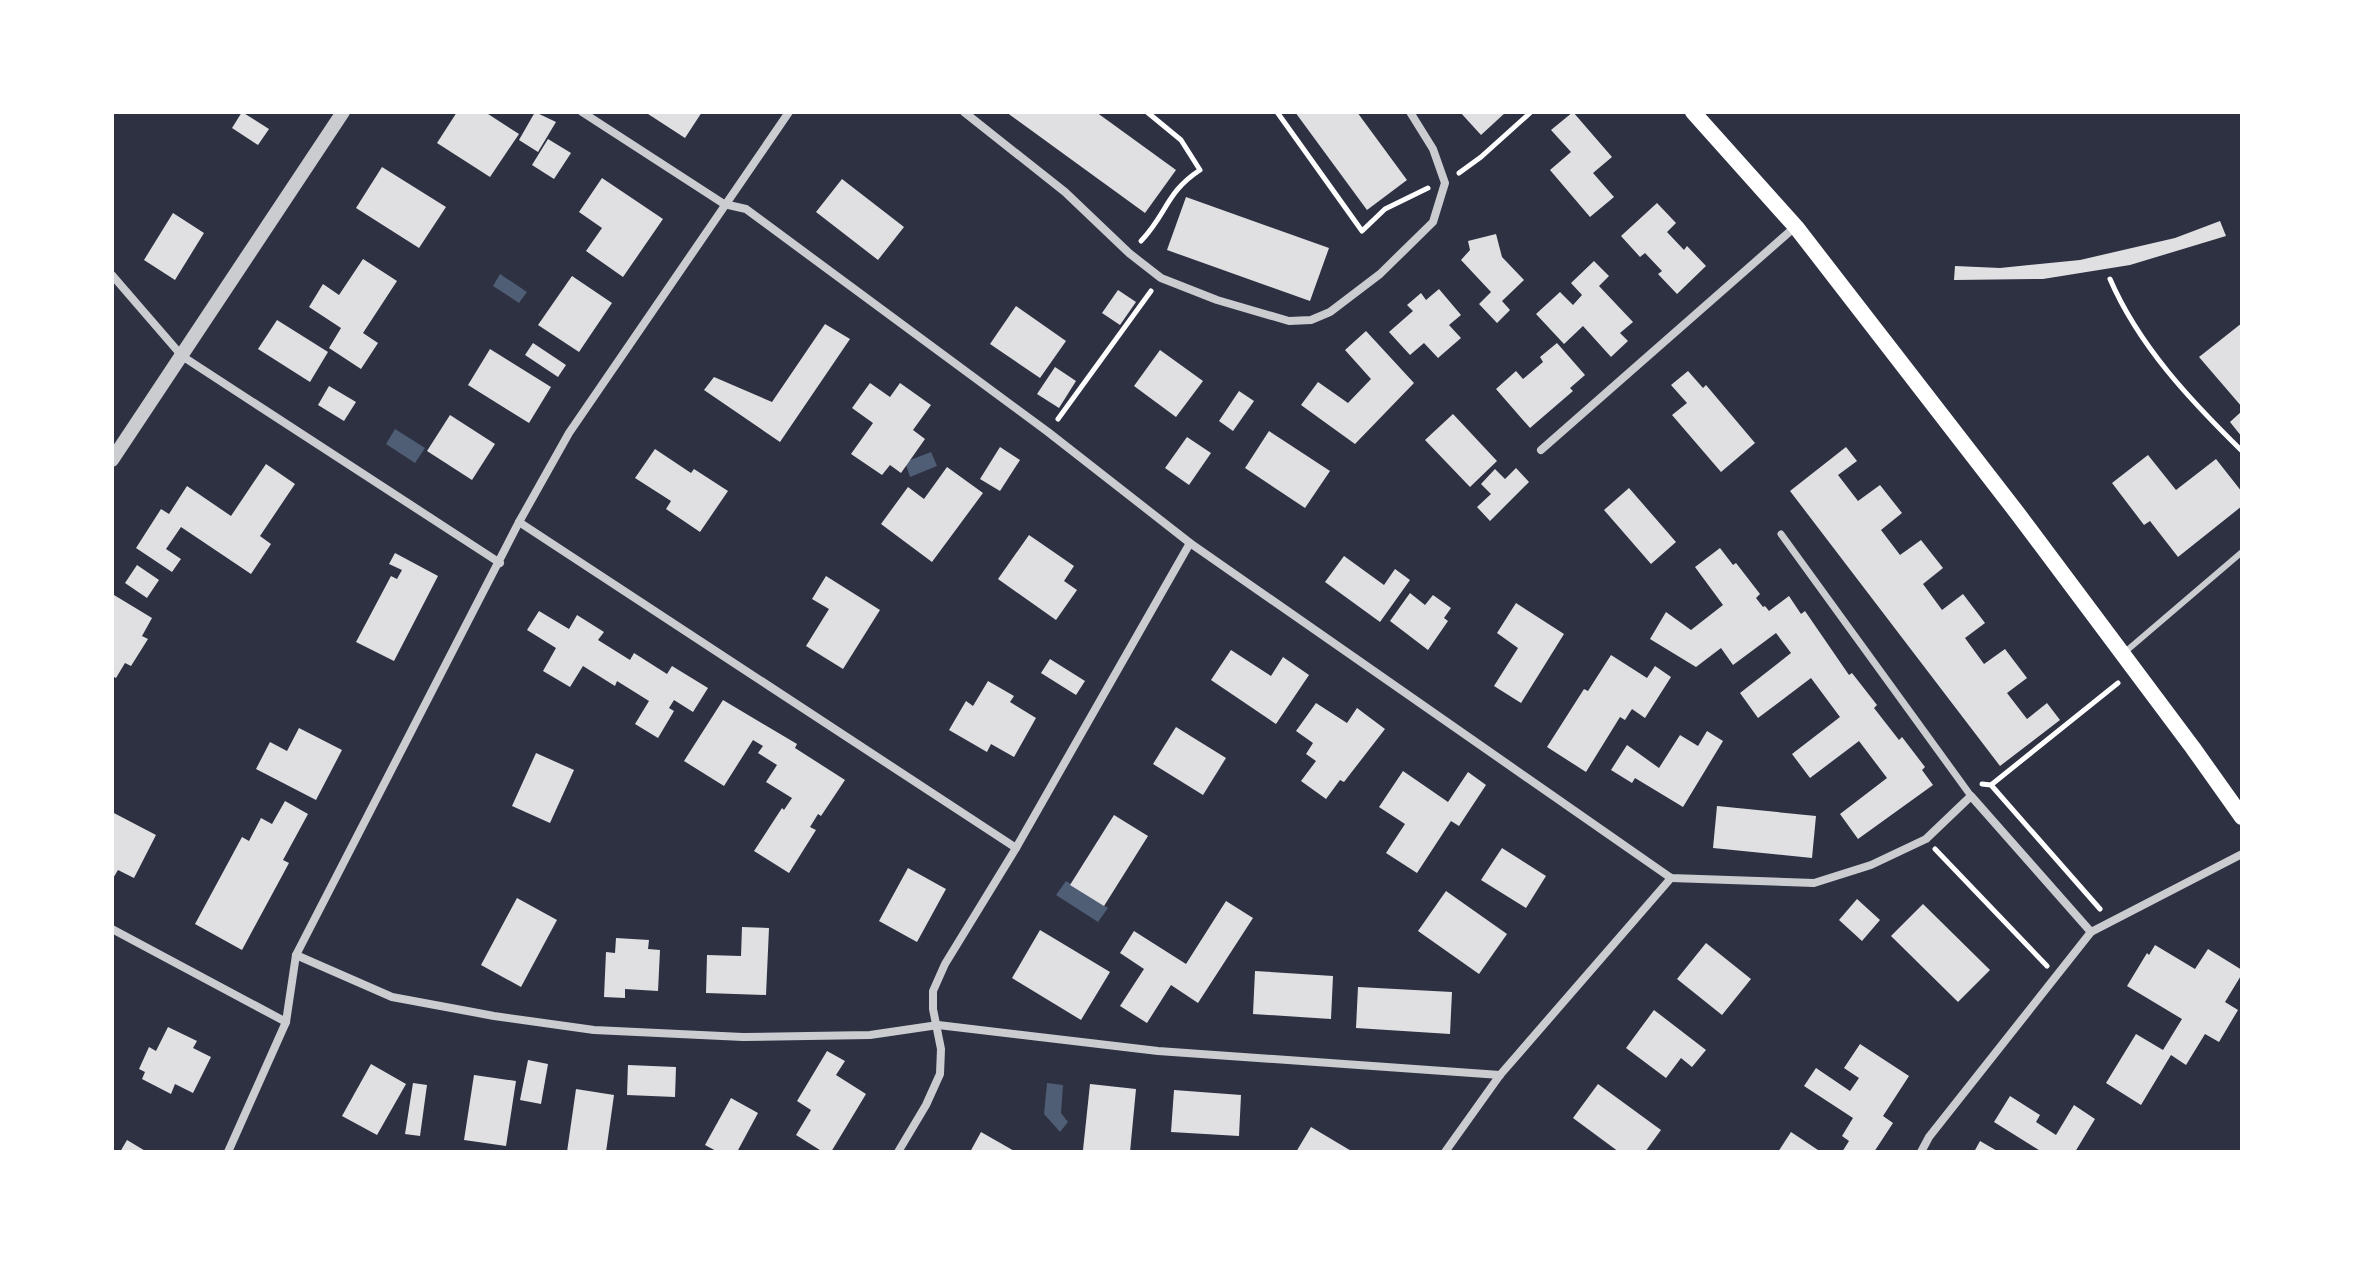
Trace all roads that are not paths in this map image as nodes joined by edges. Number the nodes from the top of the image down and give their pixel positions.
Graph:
1 (343, 112) edge
2 (582, 112) edge
3 (789, 112) edge
4 (964, 112) edge
5 (1410, 112) edge
6 (1693, 112) edge
7 (724, 204) junction
8 (1796, 227) junction
9 (112, 275) edge
10 (182, 356) junction
11 (1541, 450) dead end
12 (112, 460) edge
13 (519, 522) junction
14 (1781, 534) dead end
15 (1190, 543) junction
16 (2242, 552) edge
17 (500, 563) junction
18 (2122, 654) junction
19 (1971, 796) junction
20 (2242, 817) edge
21 (1016, 848) junction
22 (2242, 854) edge
23 (1671, 878) junction
24 (112, 929) edge
25 (2091, 932) junction
26 (296, 955) junction
27 (286, 1022) junction
28 (938, 1025) junction
29 (1500, 1075) junction
30 (228, 1152) edge
31 (898, 1152) edge
32 (1445, 1152) edge
33 (1921, 1152) edge

1 - 10 street
2 - 7 street
3 - 7 street
4 - 5 street
6 - 8 main road
7 - 13 street
7 - 15 street
8 - 11 street
8 - 18 main road
9 - 10 street
10 - 12 street
10 - 17 street
13 - 17 street
13 - 21 street
14 - 19 street
15 - 21 street
15 - 23 street
16 - 18 lane
17 - 26 street
18 - 20 main road
19 - 23 street
19 - 25 street
21 - 28 street
22 - 25 street
23 - 29 street
24 - 27 street
25 - 33 street
26 - 27 street
26 - 28 street
27 - 30 street
28 - 29 street
28 - 31 street
29 - 32 street

